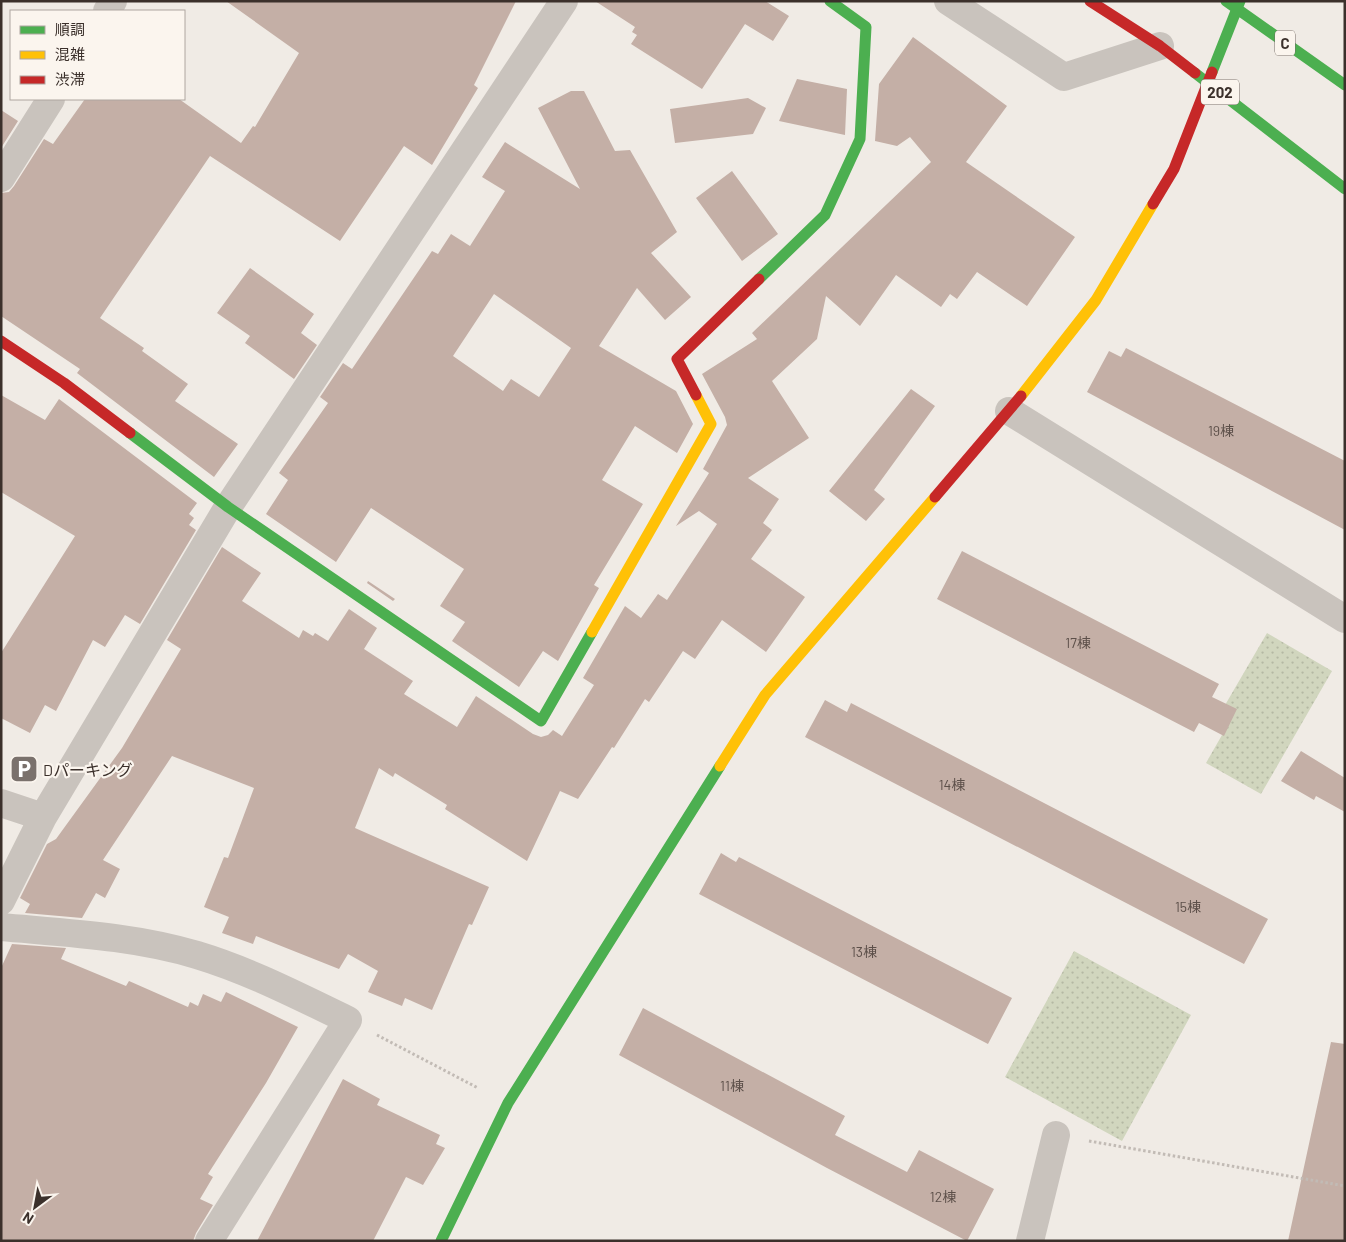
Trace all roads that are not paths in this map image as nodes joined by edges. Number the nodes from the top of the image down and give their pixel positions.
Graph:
1 (564, 1) edge
2 (830, 1) edge
3 (948, 1) edge
4 (1110, 1) edge
5 (1226, 1) edge
6 (1240, 1) edge
7 (1246, 1) edge
8 (1090, 2) edge
9 (1160, 46) junction
10 (1345, 76) edge
11 (1209, 84) junction
12 (1345, 85) edge
13 (1239, 92) dead end
14 (50, 100) edge
15 (1, 178) edge
16 (1345, 189) edge
17 (1, 341) edge
18 (1009, 411) junction
19 (228, 507) junction
20 (1345, 619) edge
21 (1, 803) edge
22 (43, 817) junction
23 (1, 901) edge
24 (1, 927) edge
25 (1056, 1135) road end
26 (209, 1241) edge
27 (441, 1241) edge
28 (1030, 1241) edge

1 - 19 street
2 - 19 main road
3 - 9 street
4 - 13 main road
5 - 12 main road, C
6 - 11 main road
7 - 10 main road
8 - 9 main road, 202
9 - 11 main road, 202
11 - 16 main road, 202
11 - 18 main road
14 - 15 street
17 - 19 main road
18 - 20 street
18 - 27 main road
19 - 22 street
21 - 22 street
22 - 23 street
24 - 26 street
25 - 28 street

